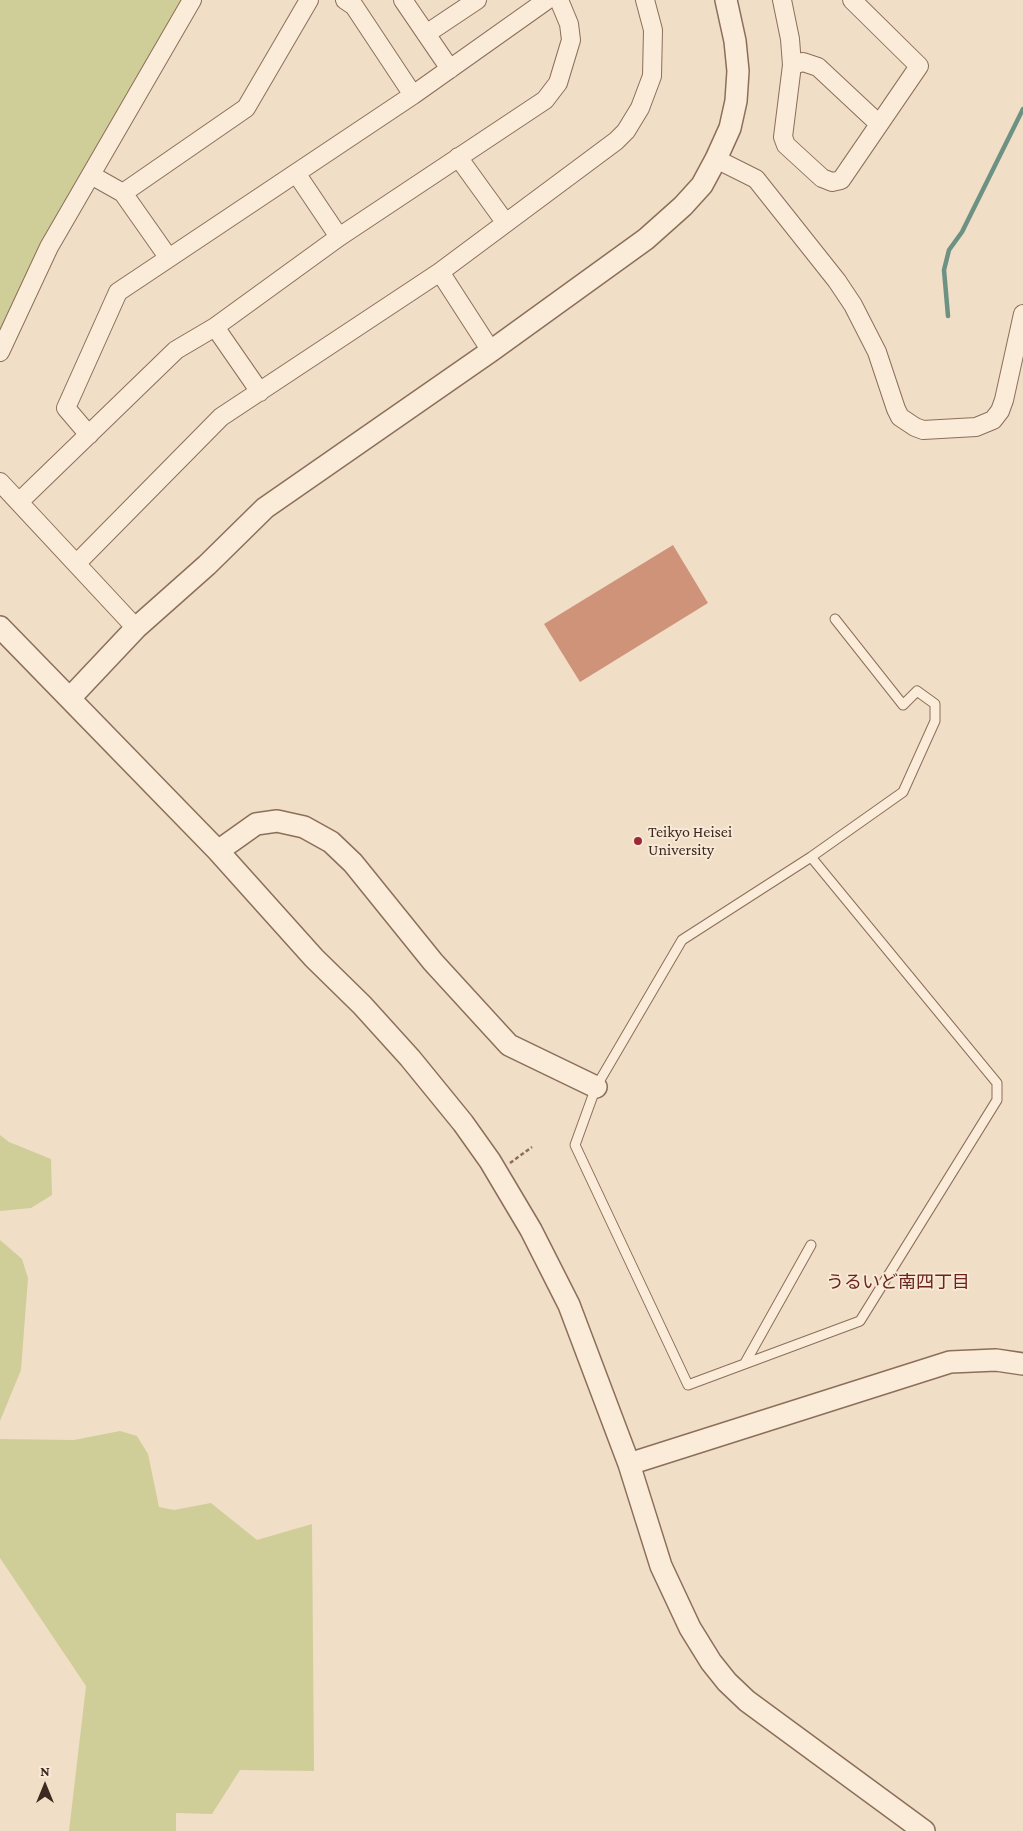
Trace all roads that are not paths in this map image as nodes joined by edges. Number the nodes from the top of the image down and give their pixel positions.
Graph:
1 (192, 0) edge
2 (310, 0) edge
3 (345, 0) edge
4 (403, 0) edge
5 (477, 0) edge
6 (547, 0) edge
7 (559, 0) edge
8 (645, 0) edge
9 (726, 0) edge
10 (782, 0) edge
11 (852, 0) edge
12 (456, 6) edge
13 (426, 34) junction
14 (792, 65) junction
15 (450, 69) junction
16 (413, 95) junction
17 (879, 124) junction
18 (458, 157) junction
19 (716, 159) junction
20 (296, 174) junction
21 (91, 175) junction
22 (123, 193) junction
23 (505, 222) junction
24 (339, 237) junction
25 (168, 257) junction
26 (440, 272) junction
27 (1023, 314) edge
28 (215, 327) junction
29 (491, 351) junction
30 (0, 352) edge
31 (260, 392) junction
32 (89, 435) junction
33 (0, 482) edge
34 (19, 502) junction
35 (77, 564) junction
36 (835, 619) dead end
37 (0, 627) edge
38 (136, 628) junction
39 (70, 698) junction
40 (218, 851) junction
41 (811, 858) junction
42 (596, 1087) junction
43 (811, 1245) dead end
44 (745, 1363) junction
45 (1023, 1364) edge
46 (629, 1464) junction
47 (924, 1831) edge

1 - 21 street
2 - 22 street
3 - 16 street
4 - 13 street
5 - 12 street
6 - 15 street
7 - 18 street
8 - 23 street
9 - 19 street
10 - 14 street
11 - 17 street
12 - 13 street
13 - 15 street
14 - 17 street
14 - 17 street
15 - 16 street
16 - 20 street
18 - 23 street
18 - 24 street
19 - 27 street
19 - 29 street
20 - 24 street
20 - 25 street
21 - 22 street
21 - 30 street
22 - 25 street
23 - 26 street
24 - 28 street
25 - 32 street
26 - 29 street
26 - 31 street
28 - 31 street
28 - 32 street
29 - 38 street
31 - 35 street
32 - 34 street
33 - 34 street
34 - 35 street
35 - 38 street
36 - 41 lane
37 - 39 street
38 - 39 street
39 - 40 street
40 - 42 street
40 - 46 street
41 - 42 lane
41 - 44 lane
42 - 44 lane
43 - 44 lane
45 - 46 street
46 - 47 street

